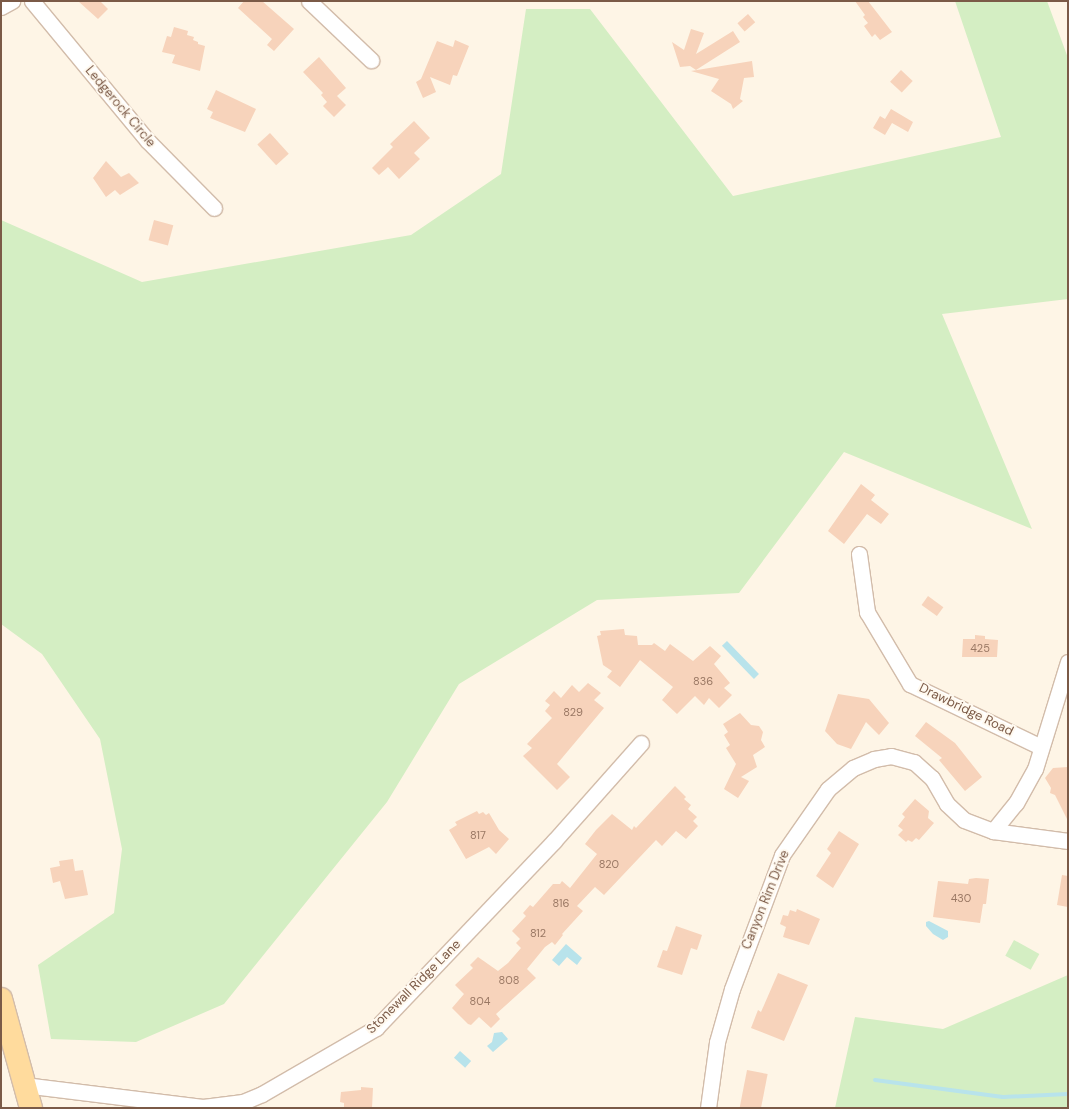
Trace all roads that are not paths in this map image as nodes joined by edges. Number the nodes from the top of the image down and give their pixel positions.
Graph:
1 (12, 1) edge
2 (32, 1) edge
3 (309, 1) edge
4 (1, 7) edge
5 (371, 60) dead end
6 (214, 208) dead end
7 (860, 554) dead end
8 (1068, 662) edge
9 (641, 743) dead end
10 (1041, 747) junction
11 (993, 831) junction
12 (1068, 841) edge
13 (1, 999) edge
14 (24, 1085) junction
15 (31, 1108) edge
16 (708, 1108) edge

1 - 4 street
2 - 6 street, Ledgerock Circle
3 - 5 street
7 - 10 street, Drawbridge Road
8 - 10 street
9 - 14 street, Stonewall Ridge Lane
10 - 11 street
11 - 12 street, Canyon Rim Drive
11 - 16 street, Canyon Rim Drive
13 - 14 main road
14 - 15 main road

